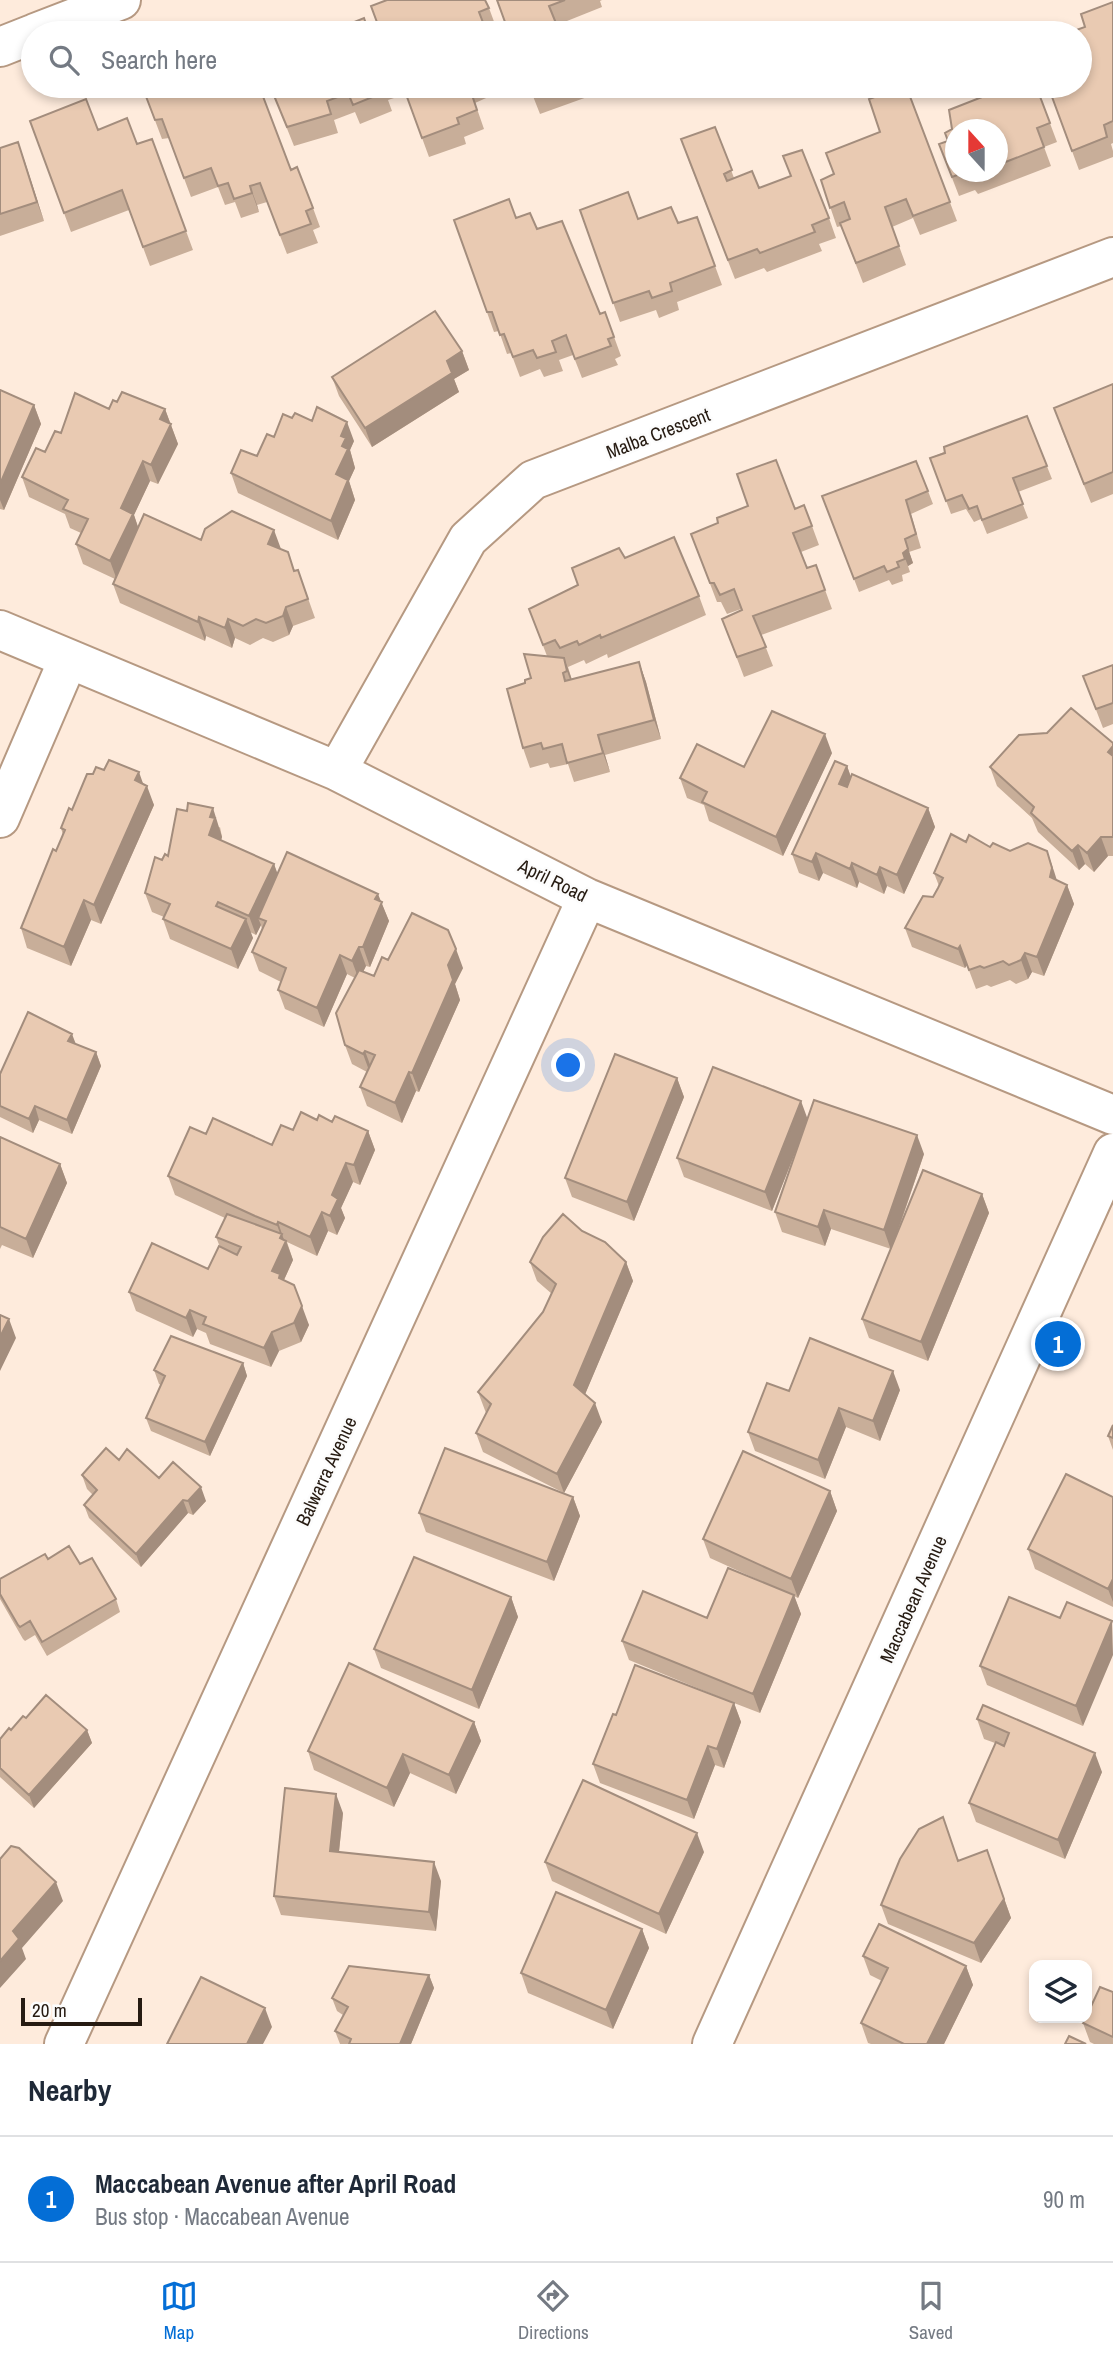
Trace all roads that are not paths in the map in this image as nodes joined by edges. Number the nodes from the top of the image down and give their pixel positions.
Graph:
1 (121, 0) edge
2 (67, 21) edge
3 (21, 39) edge
4 (0, 47) edge
5 (1113, 257) edge
6 (0, 630) edge
7 (68, 660) junction
8 (337, 771) junction
9 (0, 818) edge
10 (587, 898) junction
11 (1113, 1115) edge
12 (1113, 1153) edge
13 (64, 2044) edge
14 (712, 2044) edge

1 - 2 street
3 - 4 street
5 - 8 street, Malba Crescent
6 - 7 street, April Road
7 - 8 street, April Road
7 - 9 street
8 - 10 street, April Road
10 - 11 street, April Road
10 - 13 street, Balwarra Avenue
12 - 14 street, Maccabean Avenue

